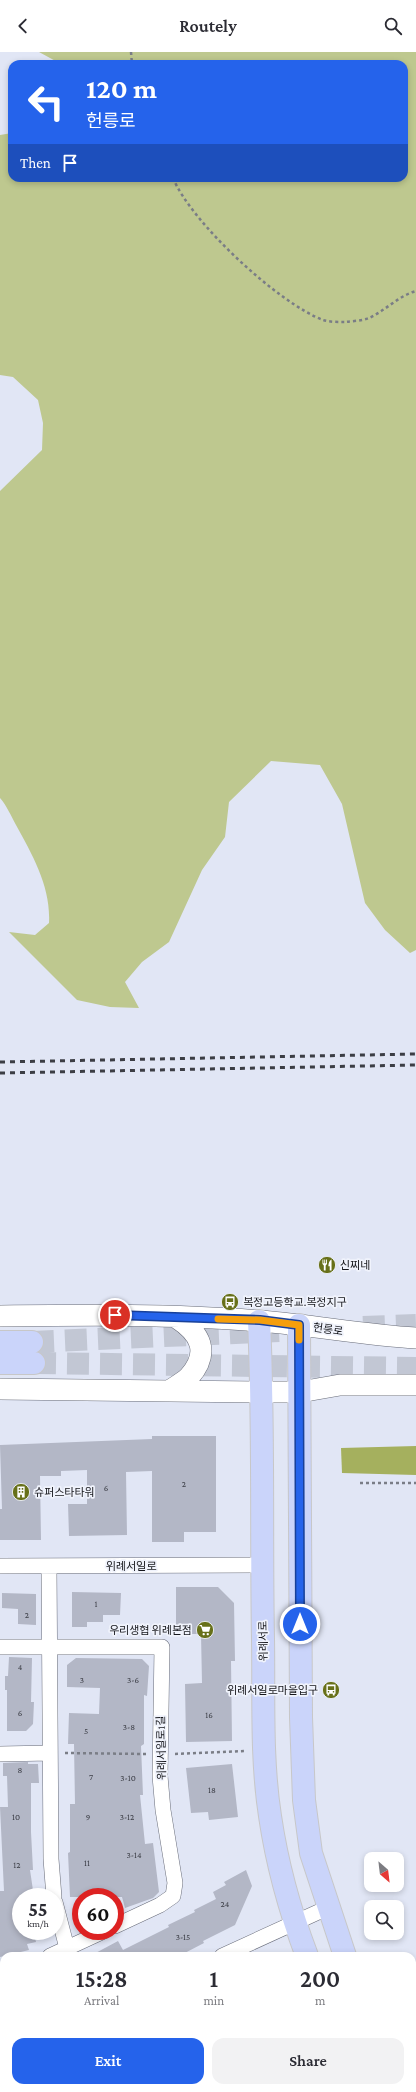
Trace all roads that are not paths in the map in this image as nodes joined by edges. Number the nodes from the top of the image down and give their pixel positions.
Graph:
1 (0, 1316) edge
2 (176, 1318) junction
3 (260, 1320) junction
4 (299, 1325) junction
5 (416, 1338) edge
6 (0, 1342) edge
7 (0, 1363) edge
8 (416, 1385) edge
9 (0, 1389) edge
10 (169, 1391) junction
11 (263, 1392) junction
12 (300, 1392) junction
13 (262, 1565) junction
14 (0, 1566) edge
15 (49, 1566) junction
16 (50, 1646) junction
17 (0, 1647) edge
18 (50, 1753) junction
19 (0, 1754) edge
20 (53, 1888) edge
21 (327, 1908) junction
22 (124, 1922) edge
23 (294, 1922) junction
24 (64, 1940) edge
25 (88, 1940) edge
26 (67, 1952) edge
27 (230, 1952) edge
28 (305, 1952) edge
29 (343, 1952) edge

1 - 2 main road, 헌릉로
2 - 3 main road, 헌릉로
2 - 10 main road
3 - 4 main road, 헌릉로
3 - 11 main road, 위례서로
4 - 5 main road, 헌릉로
4 - 12 main road
6 - 7 main road
8 - 12 main road
9 - 10 main road
10 - 11 main road
11 - 12 main road
11 - 13 main road, 위례서로
12 - 21 main road
13 - 15 street, 위례서일로
13 - 23 main road, 위례서로
14 - 15 street, 위례서일로
15 - 16 street
16 - 17 street, 위례서일로1길
16 - 18 street
16 - 22 street, 위례서일로1길
18 - 19 street
18 - 20 street
21 - 23 street
21 - 29 main road
23 - 27 street
23 - 28 main road, 위례서로
24 - 26 street
25 - 26 street

